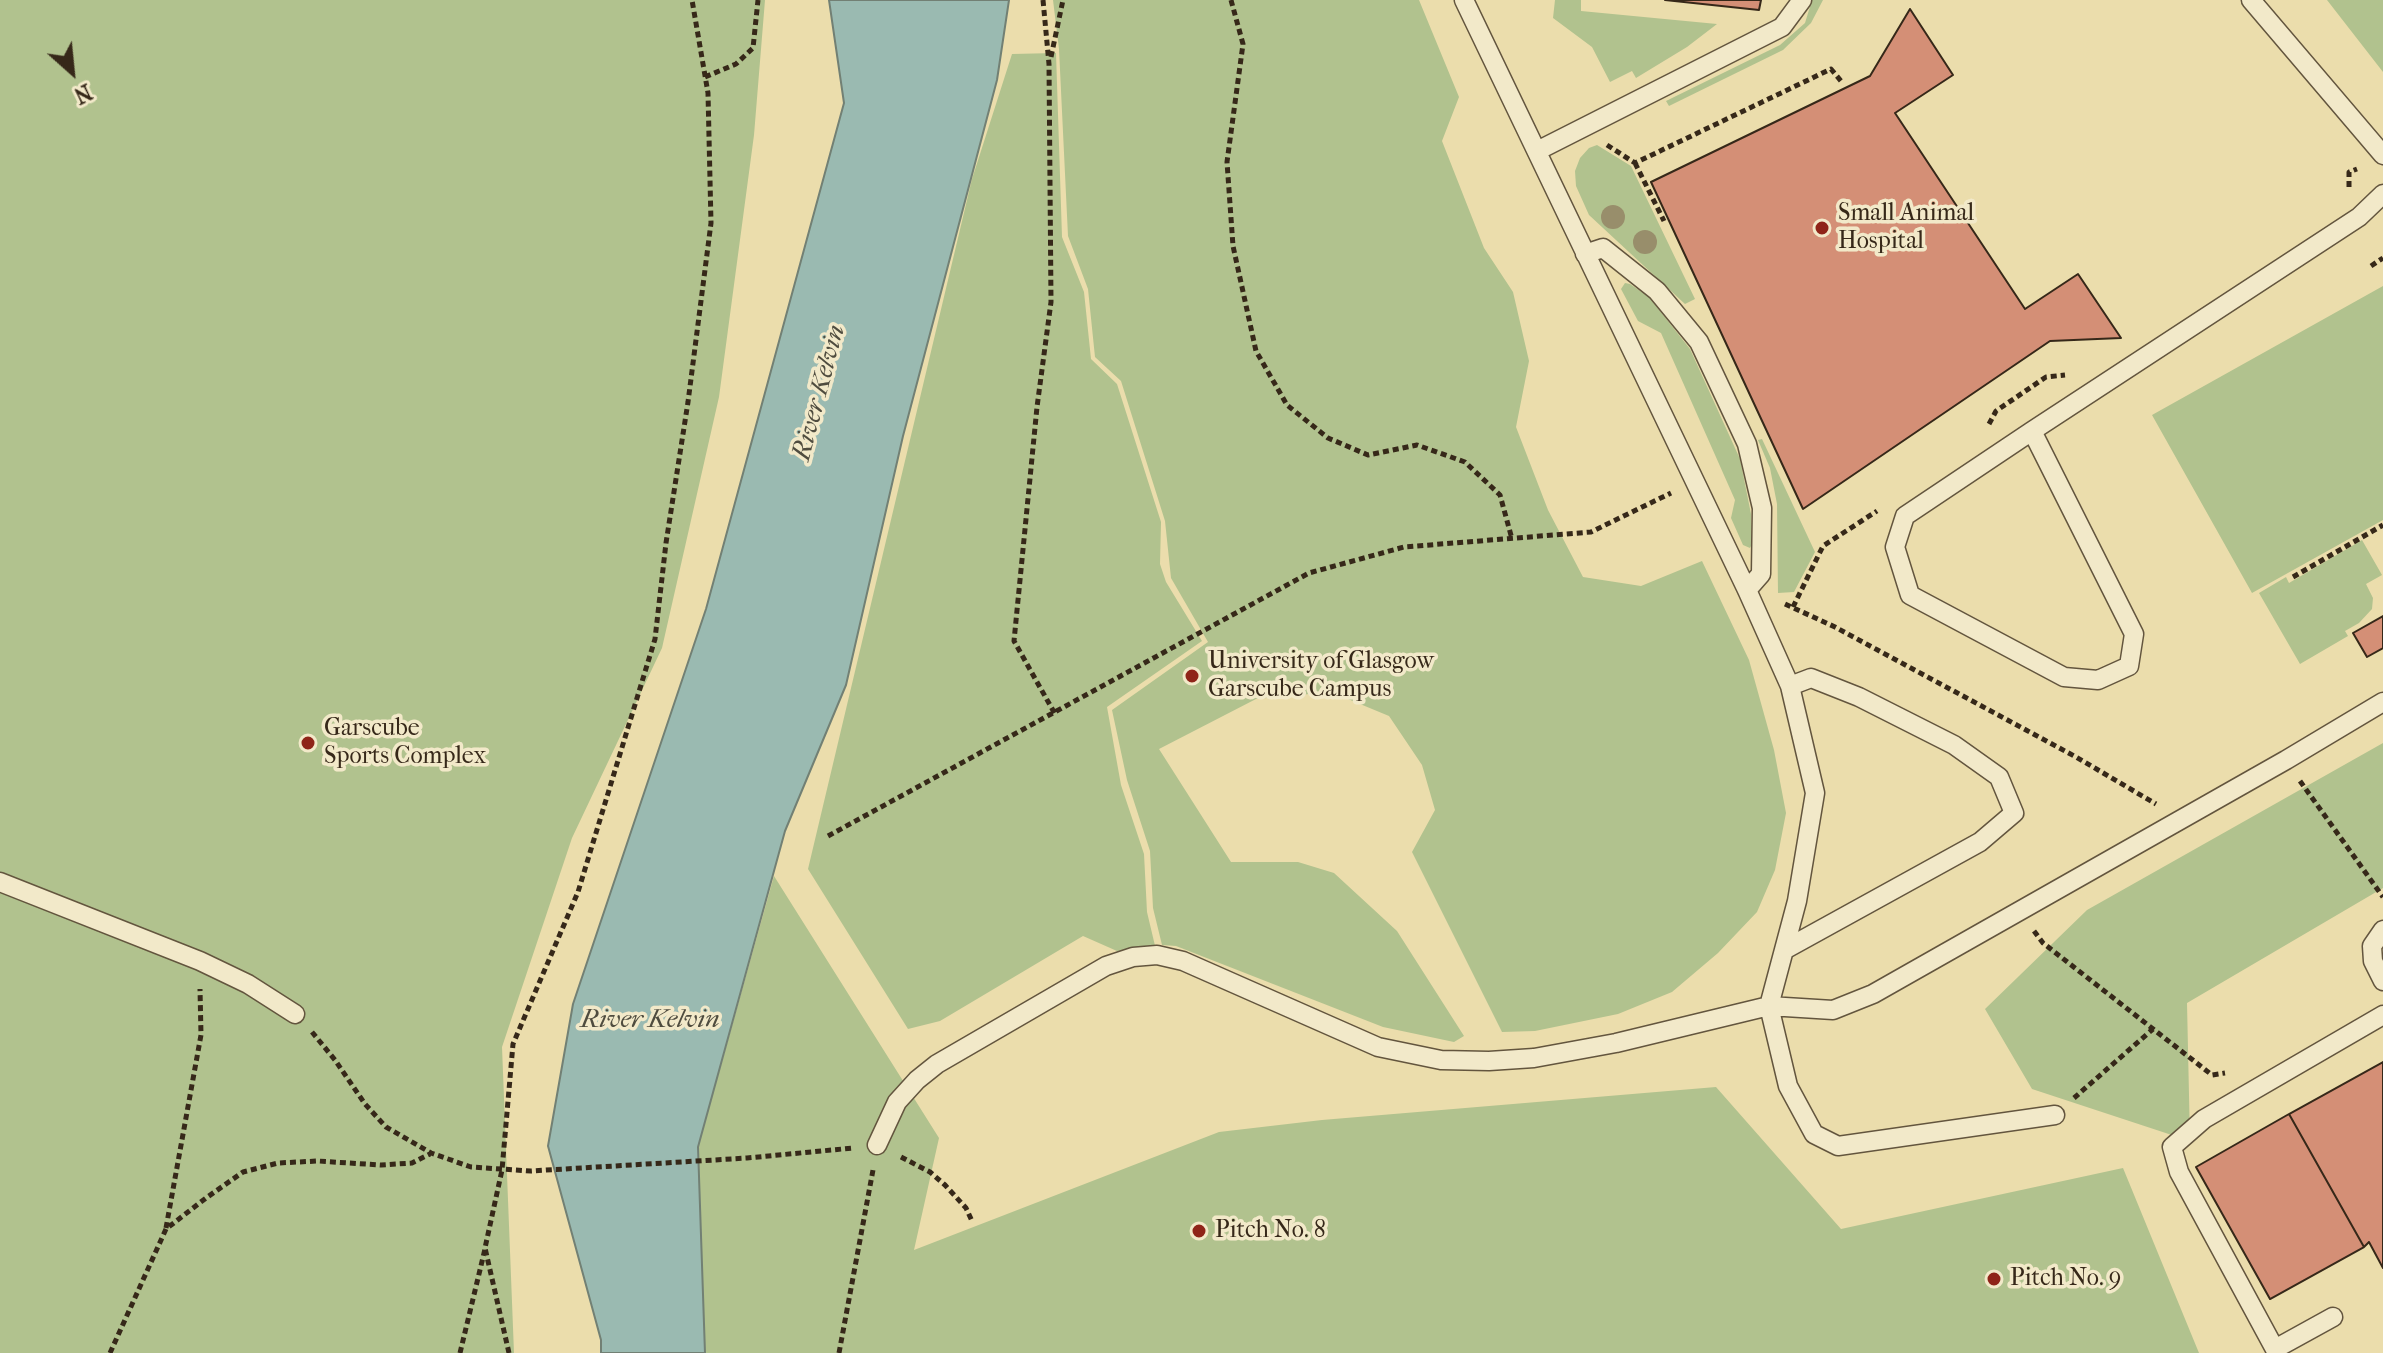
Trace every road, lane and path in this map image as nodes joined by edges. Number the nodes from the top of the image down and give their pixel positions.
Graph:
1 (692, 0) edge
2 (758, 0) edge
3 (1043, 0) edge
4 (1063, 0) edge
5 (1231, 0) edge
6 (1464, 0) edge
7 (1802, 0) edge
8 (2251, 0) edge
9 (1049, 64) junction
10 (705, 77) junction
11 (1841, 81) dead end
12 (1601, 141) dead end
13 (1537, 151) junction
14 (2383, 155) edge
15 (1635, 163) junction
16 (2383, 194) edge
17 (1664, 221) dead end
18 (1585, 254) junction
19 (2383, 258) edge
20 (2371, 266) dead end
21 (2032, 431) junction
22 (1674, 492) dead end
23 (2383, 525) edge
24 (1512, 539) junction
25 (1823, 546) dead end
26 (2293, 577) dead end
27 (1747, 590) junction
28 (1777, 600) dead end
29 (1793, 607) junction
30 (1790, 686) junction
31 (2383, 702) edge
32 (1055, 714) junction
33 (2286, 760) junction
34 (2164, 809) dead end
35 (828, 836) dead end
36 (0, 882) edge
37 (2383, 897) edge
38 (2019, 911) junction
39 (2383, 930) edge
40 (1784, 950) junction
41 (200, 961) junction
42 (2383, 981) edge
43 (1769, 1006) junction
44 (295, 1014) joint
45 (2383, 1015) edge
46 (2153, 1029) junction
47 (2273, 1079) junction
48 (2055, 1115) joint
49 (877, 1145) junction
50 (431, 1153) junction
51 (502, 1170) junction
52 (972, 1221) dead end
53 (166, 1229) junction
54 (485, 1248) junction
55 (2333, 1317) dead end
56 (2276, 1351) edge
57 (110, 1353) edge
58 (460, 1353) edge
59 (509, 1353) edge
60 (839, 1353) edge

1 - 10 path
2 - 10 path
3 - 9 path
4 - 9 path
5 - 24 path
6 - 13 lane
7 - 13 lane
8 - 14 lane
9 - 32 path
10 - 51 path
11 - 15 path
12 - 15 path
13 - 18 lane
15 - 17 path
16 - 21 lane
18 - 27 lane
18 - 27 lane
19 - 20 path
21 - 21 lane
22 - 24 path
23 - 26 path
24 - 32 path
25 - 29 path
27 - 30 lane
28 - 29 path
29 - 34 path
30 - 40 lane
30 - 40 lane
31 - 33 lane
32 - 35 path
33 - 37 path
33 - 38 lane
36 - 41 lane
38 - 43 lane
38 - 46 path
39 - 42 lane
40 - 43 lane
41 - 44 lane
41 - 53 path
43 - 48 lane
43 - 49 lane
44 - 50 path
45 - 47 lane
46 - 47 path
46 - 48 path
47 - 56 lane
49 - 51 path
49 - 52 path
49 - 60 path
50 - 51 path
50 - 53 path
51 - 54 path
53 - 57 path
54 - 58 path
54 - 59 path
55 - 56 lane

